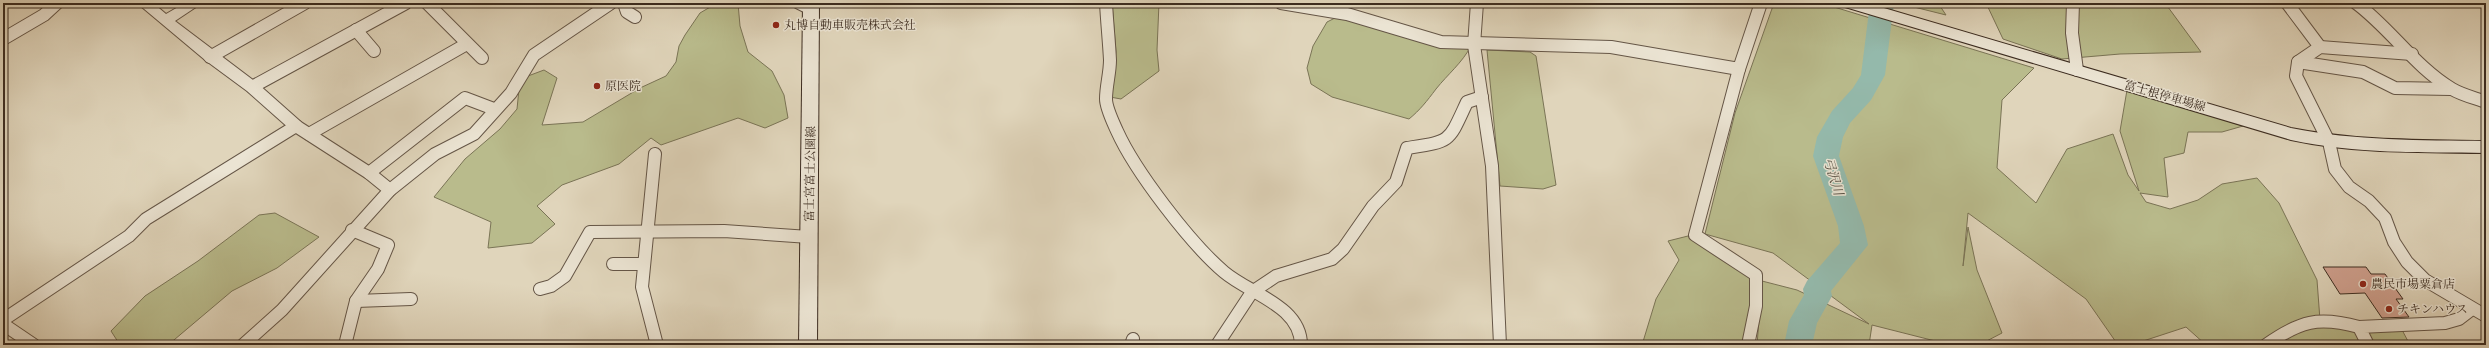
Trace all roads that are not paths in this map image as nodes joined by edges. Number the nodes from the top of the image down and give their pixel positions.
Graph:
1 (57, 3) edge
2 (144, 3) edge
3 (195, 3) edge
4 (306, 3) edge
5 (406, 3) edge
6 (427, 3) edge
7 (611, 3) edge
8 (624, 3) edge
9 (1106, 3) edge
10 (1281, 3) edge
11 (1478, 3) edge
12 (1761, 3) edge
13 (1850, 3) edge
14 (2073, 3) edge
15 (2288, 3) edge
16 (2356, 3) edge
17 (807, 5) edge
18 (1331, 7) edge
19 (635, 17) dead end
20 (167, 20) junction
21 (356, 30) junction
22 (3, 39) edge
23 (466, 45) junction
24 (1474, 45) junction
25 (2320, 47) junction
26 (374, 51) dead end
27 (2412, 54) junction
28 (210, 57) junction
29 (482, 58) dead end
30 (2298, 62) junction
31 (1738, 69) junction
32 (2077, 70) junction
33 (252, 87) junction
34 (2451, 89) junction
35 (1482, 97) junction
36 (2486, 102) edge
37 (494, 109) junction
38 (296, 126) junction
39 (309, 134) junction
40 (2329, 142) junction
41 (2486, 147) edge
42 (655, 154) dead end
43 (369, 173) junction
44 (390, 190) junction
45 (352, 230) junction
46 (649, 230) junction
47 (809, 237) junction
48 (613, 264) dead end
49 (643, 264) junction
50 (540, 289) dead end
51 (1252, 292) junction
52 (411, 299) dead end
53 (356, 301) junction
54 (2472, 309) junction
55 (2486, 316) edge
56 (3, 320) edge
57 (3, 324) edge
58 (2359, 327) junction
59 (34, 345) edge
60 (244, 345) edge
61 (344, 345) edge
62 (657, 345) edge
63 (808, 345) edge
64 (1217, 345) edge
65 (1301, 345) edge
66 (1500, 345) edge
67 (1748, 345) edge
68 (2266, 345) edge
69 (2368, 345) edge

1 - 22 street
2 - 20 street
3 - 20 street
4 - 28 street
5 - 21 street
6 - 23 street
7 - 37 street
8 - 19 street
9 - 51 street
10 - 18 street
11 - 24 street
12 - 31 street
13 - 32 main road, 富士根停車場線
14 - 32 street
15 - 25 street
16 - 27 street
17 - 47 main road, 富士宮富士公園線
18 - 24 street
20 - 28 street
21 - 26 street
21 - 33 street
23 - 29 street
23 - 39 street
24 - 31 street
24 - 35 street
25 - 27 street
25 - 30 street
27 - 34 street
28 - 33 street
30 - 34 street
30 - 40 street
31 - 67 street
32 - 40 main road, 富士根停車場線
33 - 38 street
34 - 36 street
35 - 51 street
35 - 66 street
37 - 43 street
37 - 44 street
38 - 39 street
38 - 56 street
39 - 43 street
40 - 41 main road, 富士根停車場線
40 - 54 street
42 - 46 street
43 - 44 street
44 - 45 street
45 - 53 street
45 - 60 street
46 - 47 street
46 - 49 street
46 - 50 street
47 - 63 main road, 富士宮富士公園線
48 - 49 street
49 - 62 street
51 - 64 street
51 - 65 street
52 - 53 street
53 - 61 street
54 - 55 street
54 - 58 street
57 - 59 street
58 - 68 street
58 - 69 street

